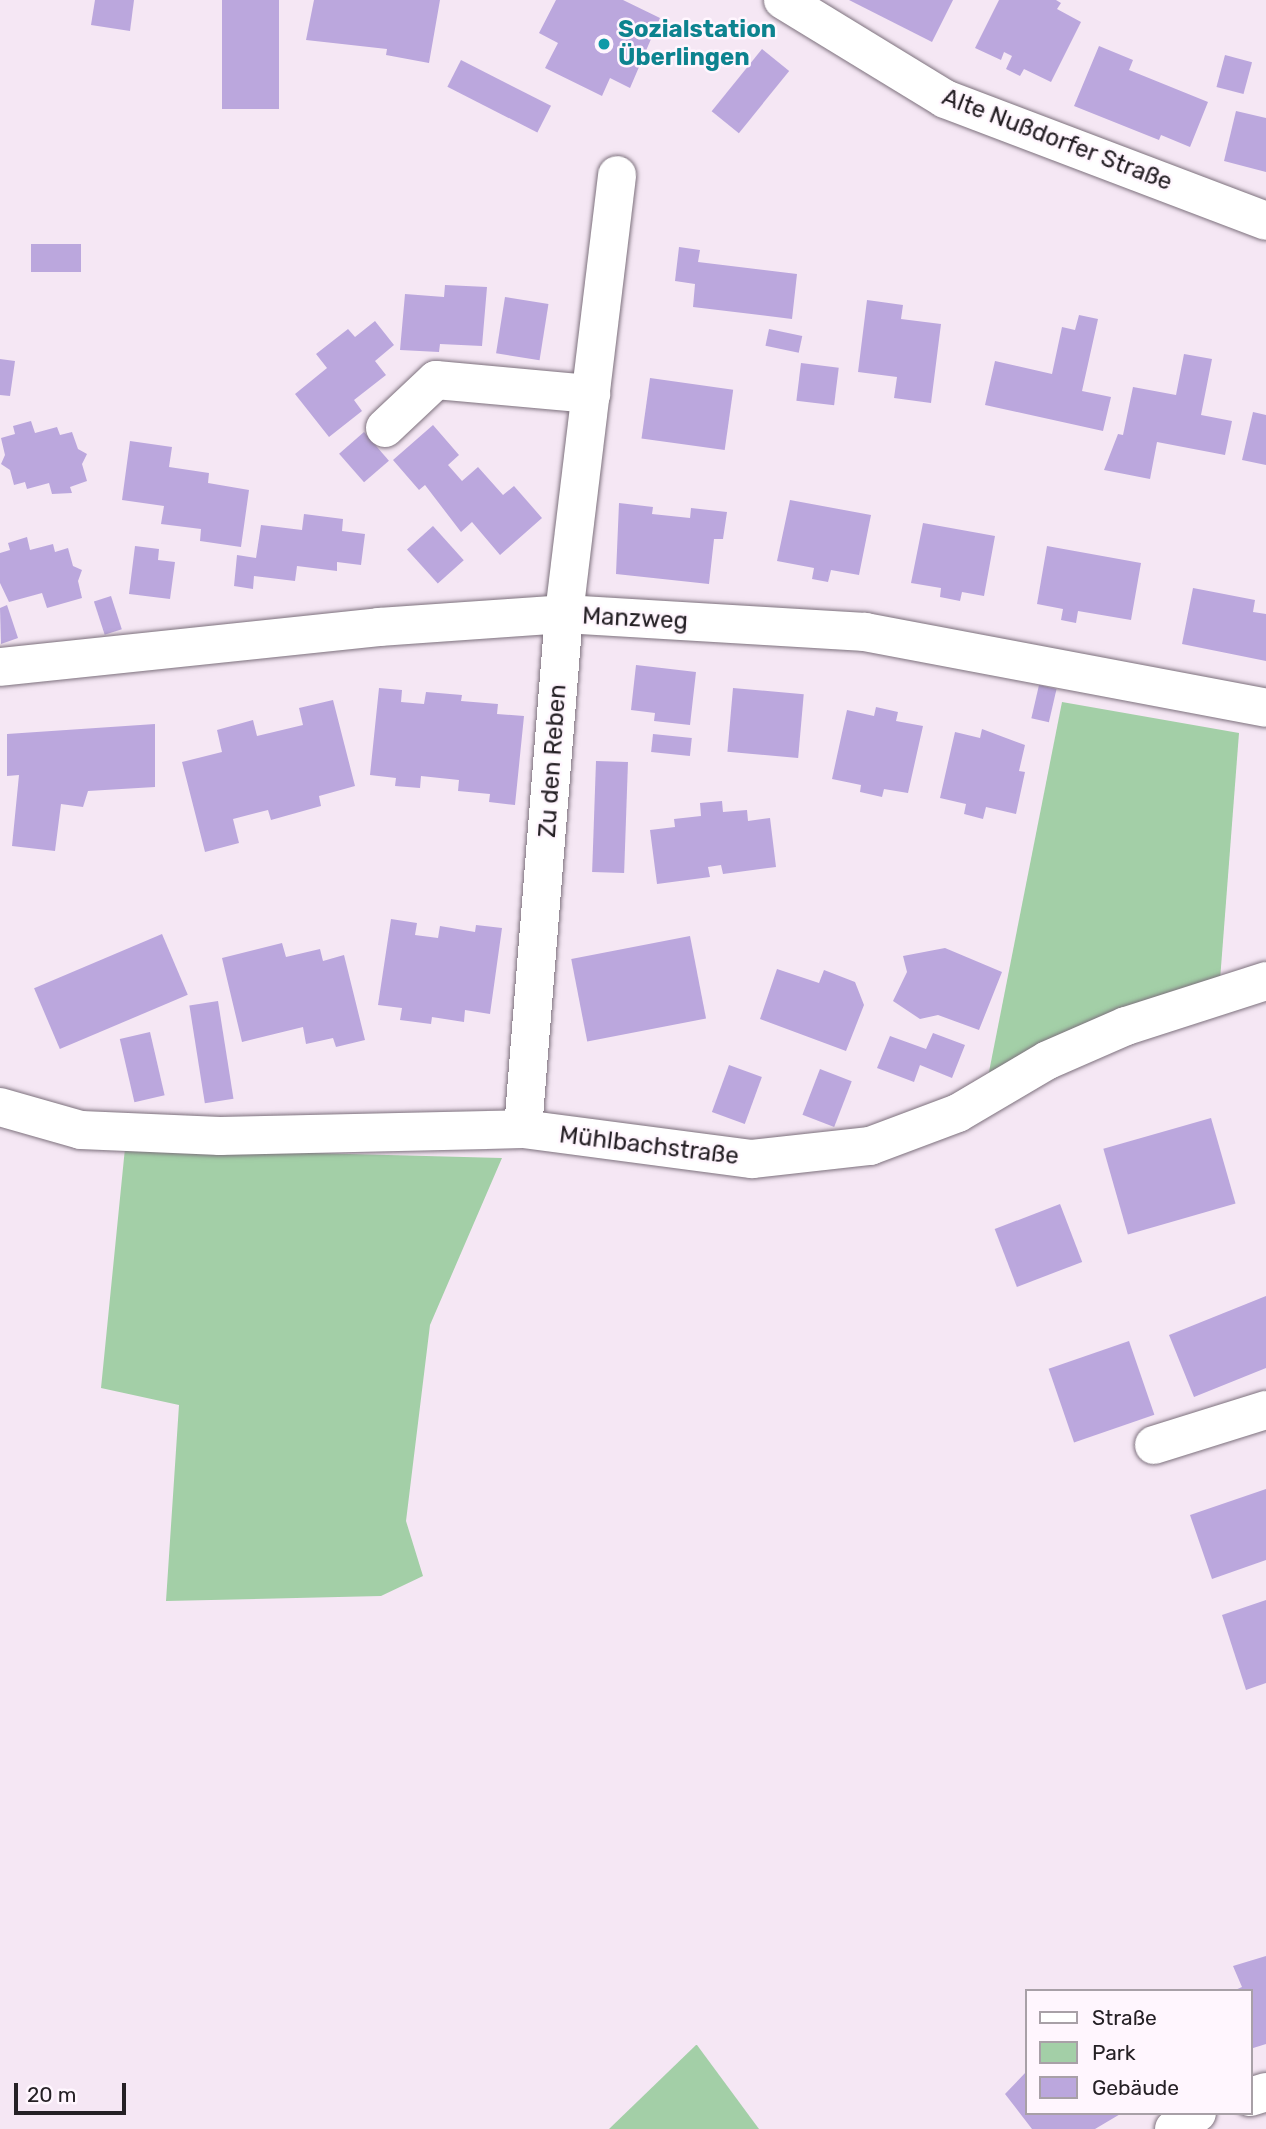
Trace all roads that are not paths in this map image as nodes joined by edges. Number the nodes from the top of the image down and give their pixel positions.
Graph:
1 (783, 0) edge
2 (617, 175) dead end
3 (1266, 221) edge
4 (591, 394) junction
5 (385, 428) dead end
6 (564, 614) junction
7 (0, 667) edge
8 (1266, 708) edge
9 (1266, 981) edge
10 (0, 1107) edge
11 (523, 1129) junction
12 (1266, 1409) edge
13 (1154, 1445) dead end
14 (1195, 2115) edge
15 (1174, 2129) edge

1 - 3 street, Alte Nußdorfer Straße
2 - 4 street, Zu den Reben
4 - 5 street
4 - 6 street, Zu den Reben
6 - 7 street, Manzweg
6 - 8 street, Manzweg
6 - 11 street, Zu den Reben
9 - 11 street, Mühlbachstraße
10 - 11 street, Mühlbachstraße
12 - 13 street
14 - 15 street

